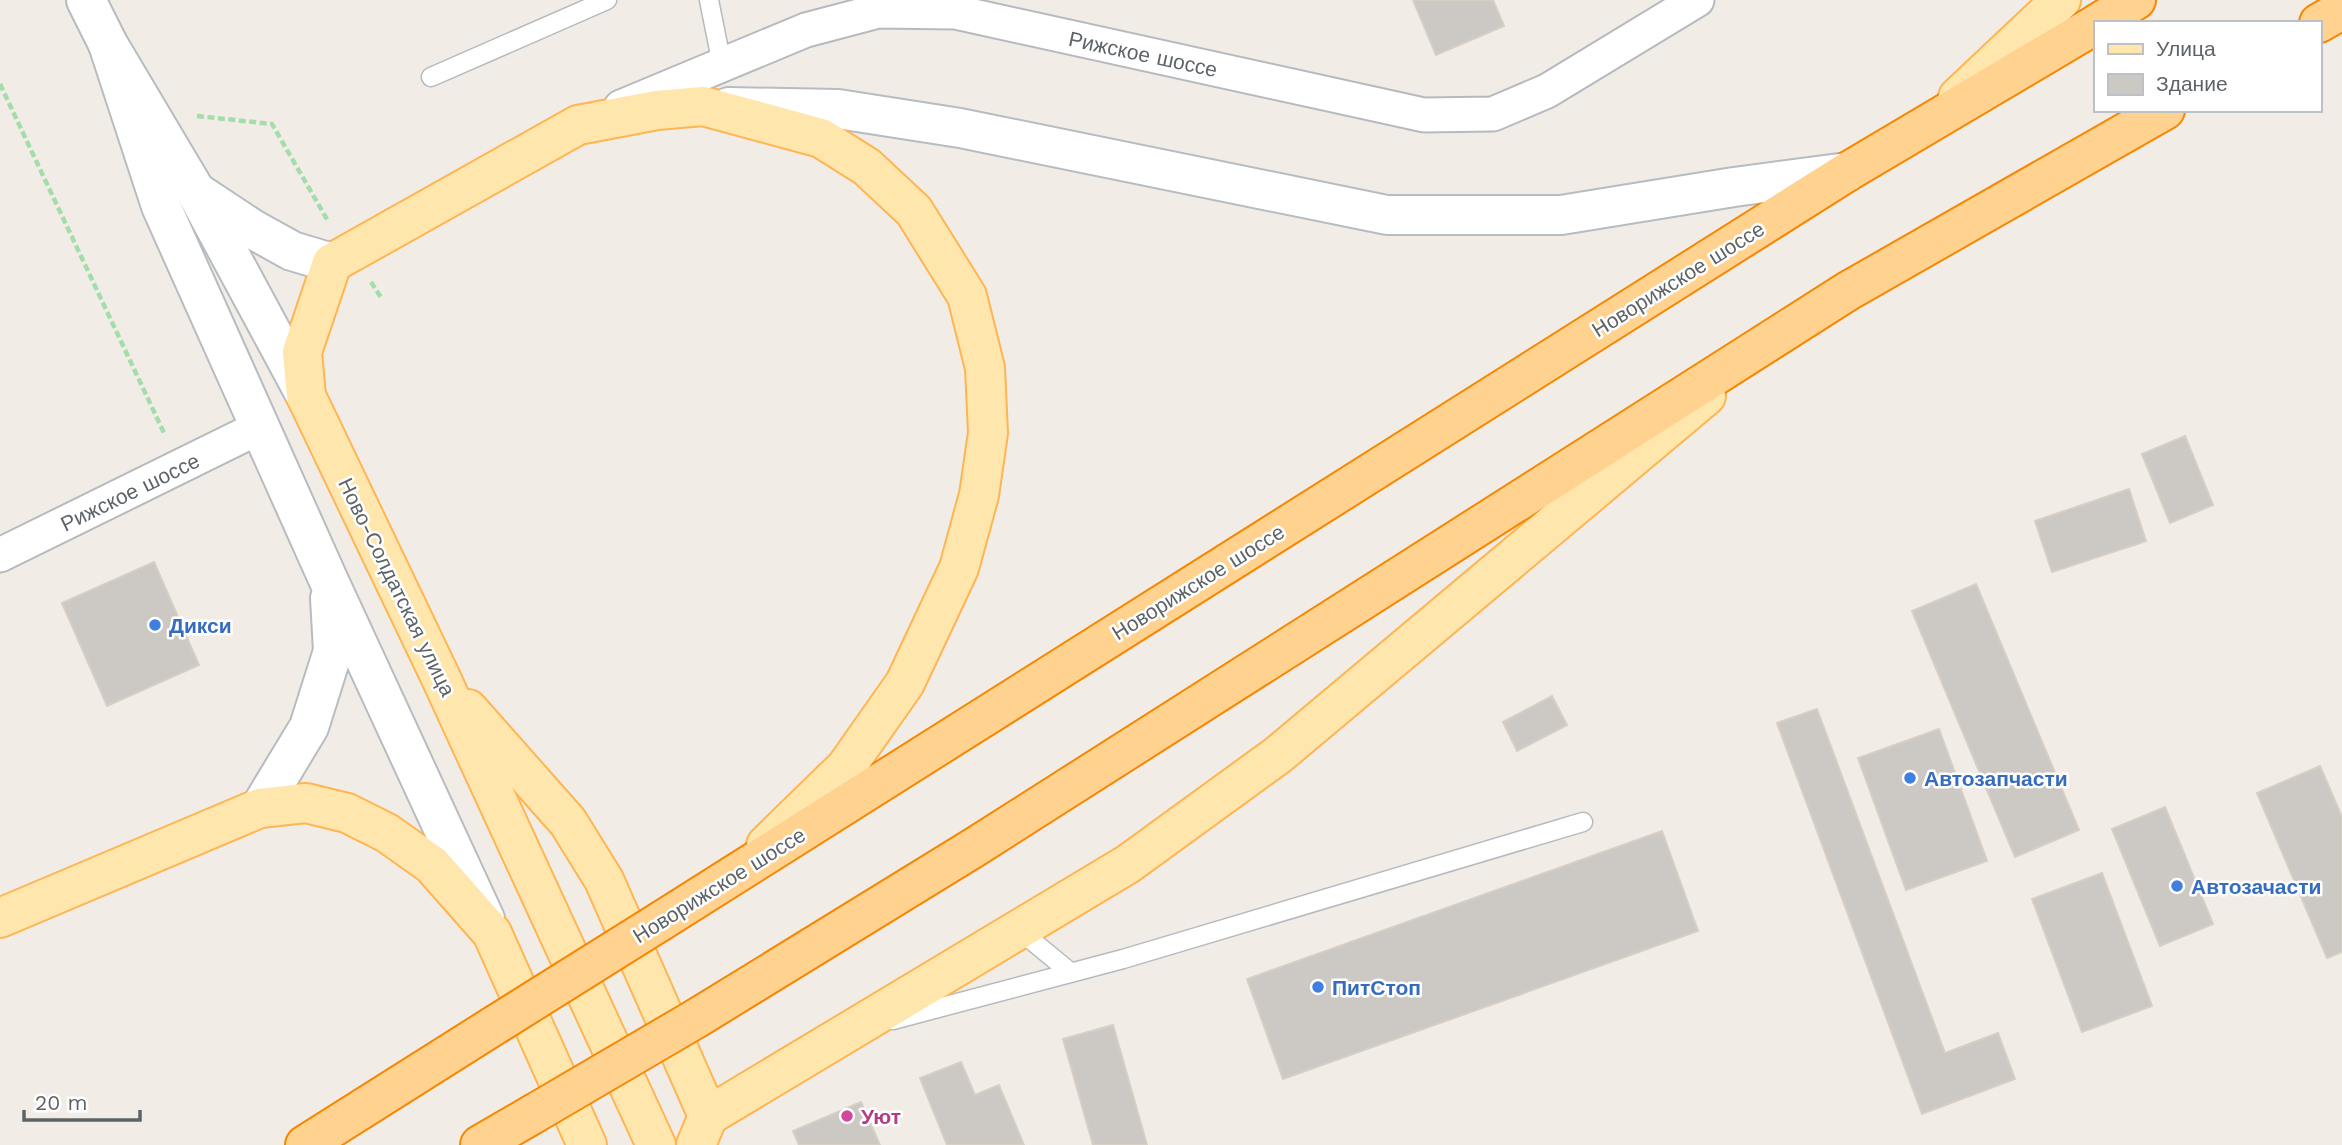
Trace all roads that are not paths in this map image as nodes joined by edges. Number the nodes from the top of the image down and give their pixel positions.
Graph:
1 (86, 0) edge
2 (607, 0) edge
3 (709, 0) edge
4 (908, 0) edge
5 (1697, 0) edge
6 (2061, 0) edge
7 (2136, 0) edge
8 (2342, 10) edge
9 (955, 12) junction
10 (2102, 21) edge
11 (2321, 22) edge
12 (2094, 26) edge
13 (108, 44) junction
14 (722, 65) junction
15 (431, 77) dead end
16 (703, 106) junction
17 (2161, 112) edge
18 (578, 125) junction
19 (1927, 126) junction
20 (1847, 172) junction
21 (196, 191) junction
22 (342, 257) junction
23 (1848, 291) junction
24 (306, 396) junction
25 (260, 427) junction
26 (0, 555) edge
27 (328, 579) junction
28 (439, 676) junction
29 (260, 808) junction
30 (1583, 822) dead end
31 (737, 873) junction
32 (0, 918) edge
33 (1019, 930) junction
34 (492, 933) junction
35 (1070, 972) junction
36 (848, 1032) junction
37 (702, 1131) edge
38 (305, 1145) edge
39 (480, 1145) edge
40 (587, 1145) edge
41 (656, 1145) edge

1 - 13 main road, Ново-Солдатская улица
2 - 15 lane
3 - 14 lane
4 - 9 lane
5 - 9 street, Рижское шоссе
6 - 19 main road
7 - 10 highway, Новорижское шоссе
8 - 11 highway
9 - 14 street, Рижское шоссе
12 - 19 highway, Новорижское шоссе
13 - 21 main road, Ново-Солдатская улица
13 - 25 main road, Ново-Солдатская улица
14 - 18 street, Рижское шоссе
16 - 18 main road
16 - 20 main road
16 - 31 main road
17 - 23 highway
18 - 22 main road
19 - 20 highway, Новорижское шоссе
20 - 31 highway, Новорижское шоссе
21 - 22 main road
21 - 24 main road, Ново-Солдатская улица
22 - 24 main road
23 - 33 main road
23 - 39 highway, bridge
24 - 28 main road, Ново-Солдатская улица
25 - 26 street, Рижское шоссе
25 - 27 main road, Ново-Солдатская улица
27 - 29 main road
27 - 34 main road, Ново-Солдатская улица
28 - 37 main road
28 - 41 main road, Ново-Солдатская улица
29 - 32 main road
29 - 34 main road
30 - 35 lane
31 - 38 highway, Новорижское шоссе, bridge
33 - 35 lane
33 - 36 main road
34 - 40 main road, Ново-Солдатская улица
35 - 36 lane
36 - 37 main road

